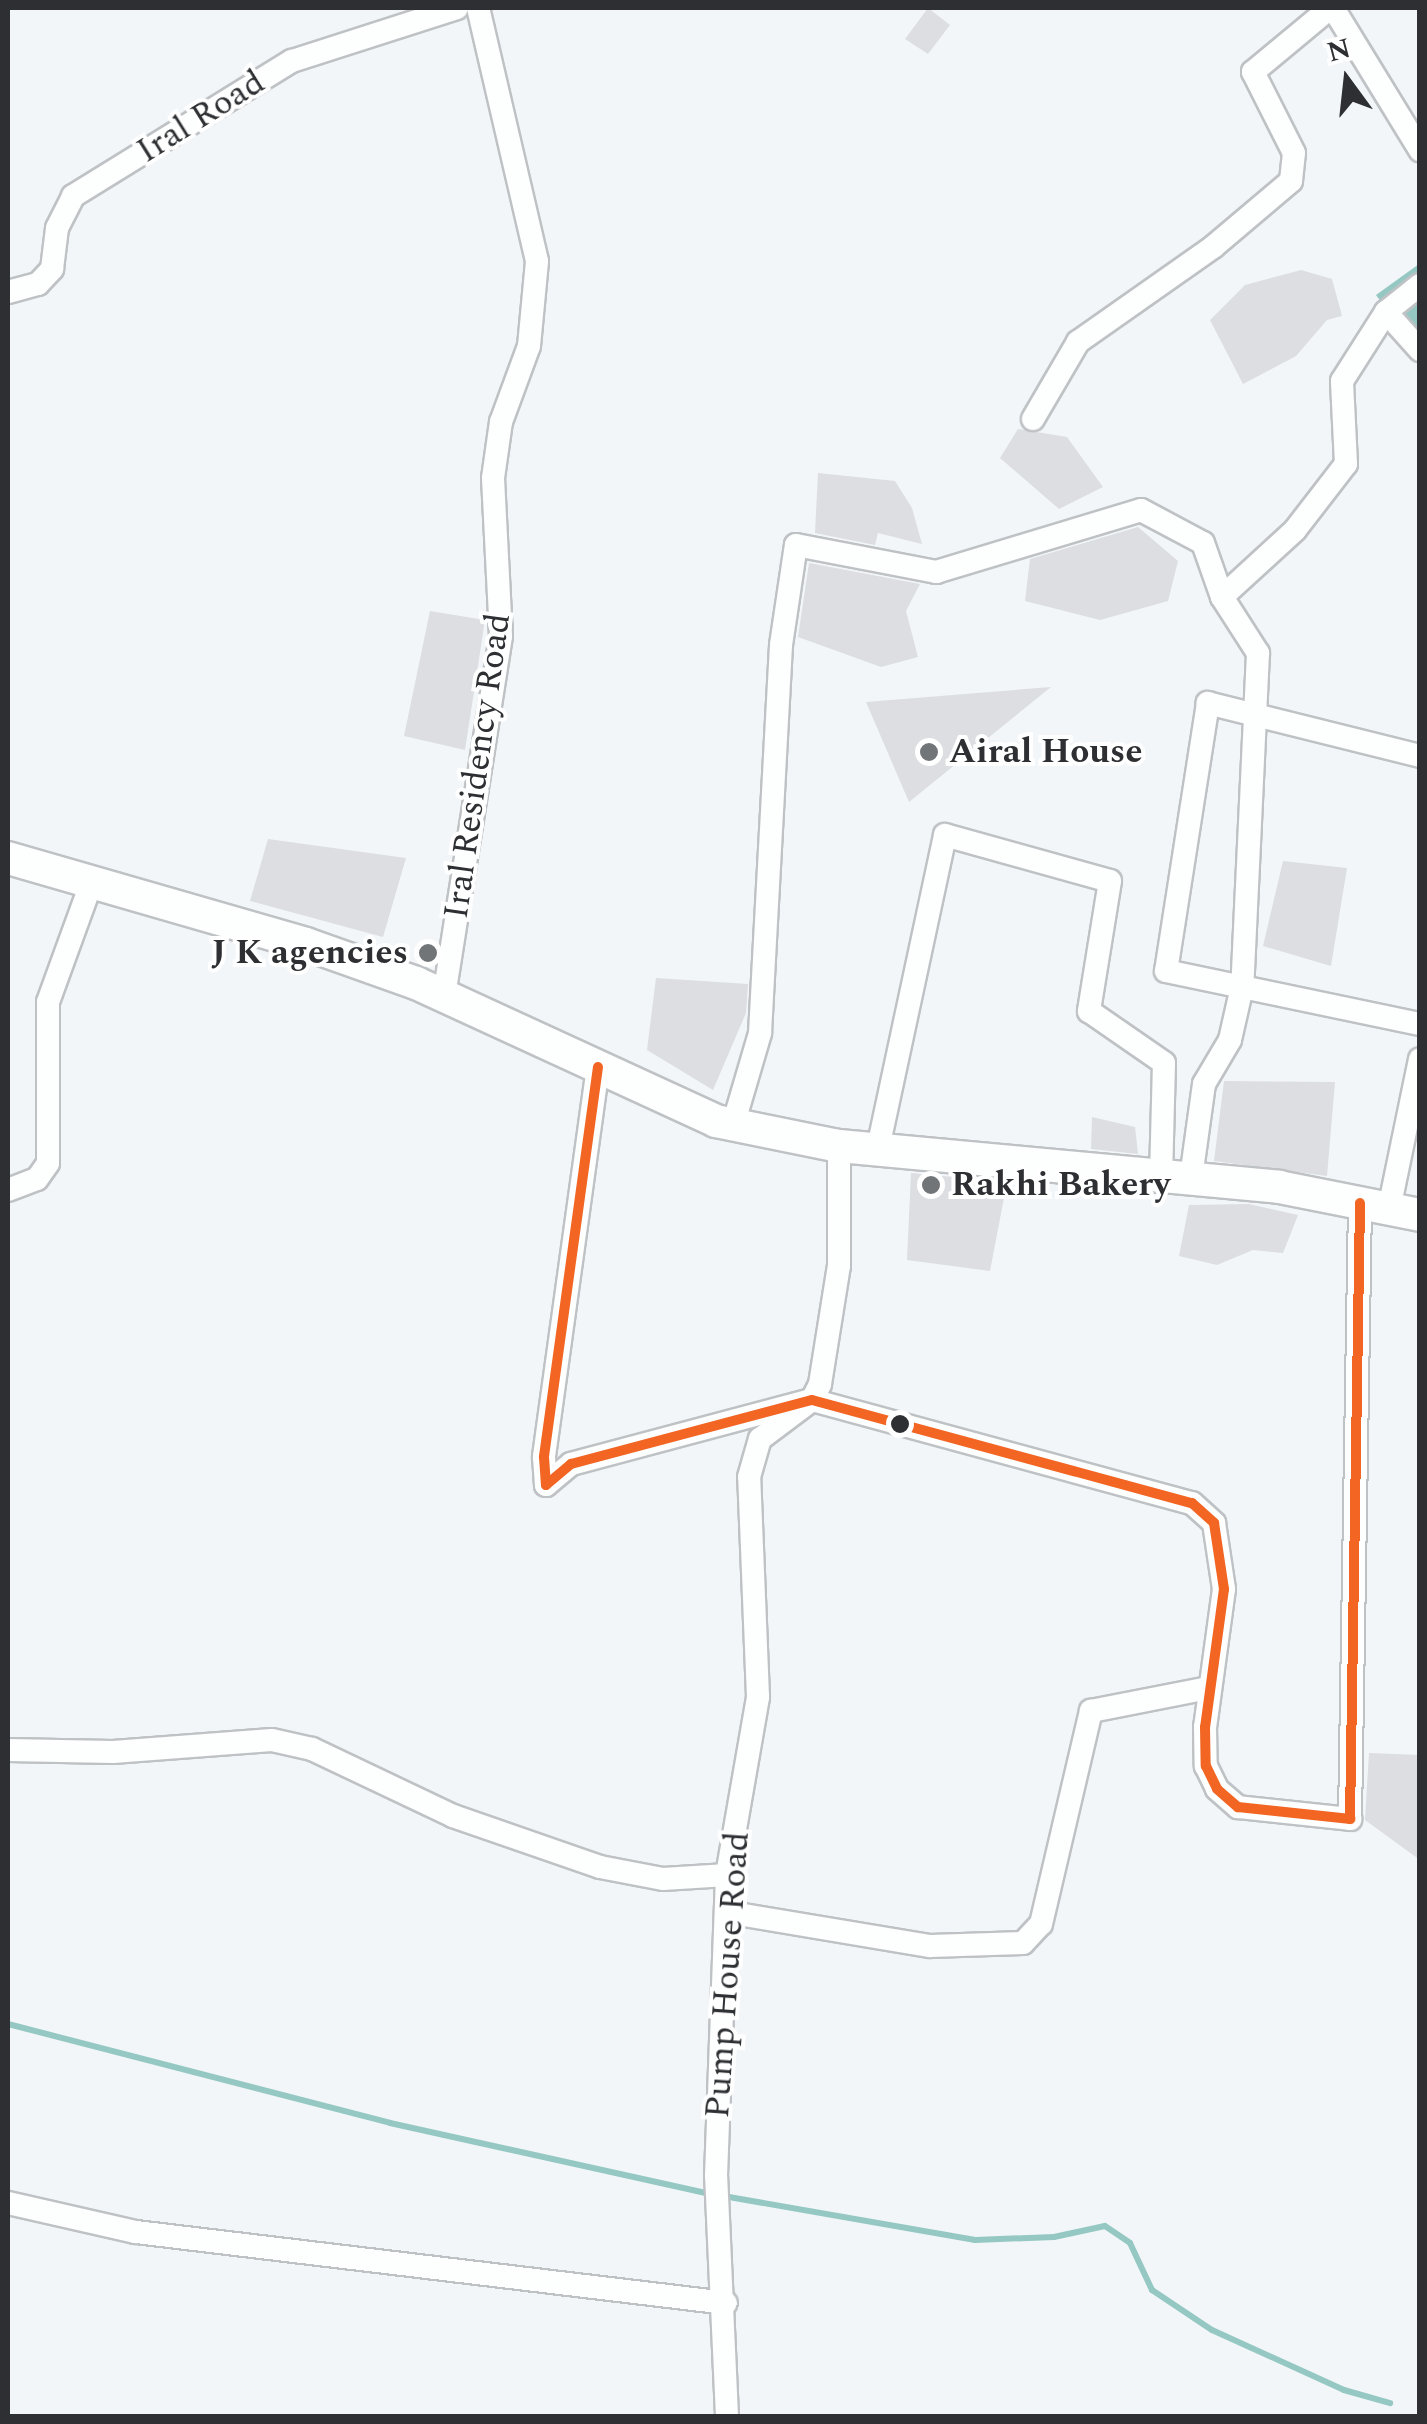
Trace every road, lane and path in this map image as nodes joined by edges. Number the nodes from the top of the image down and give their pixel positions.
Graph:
1 (457, 8) edge
2 (478, 8) edge
3 (1331, 8) edge
4 (1420, 150) edge
5 (1420, 285) edge
6 (8, 292) edge
7 (1386, 312) junction
8 (1420, 350) edge
9 (1034, 420) dead end
10 (1222, 596) junction
11 (1258, 715) junction
12 (1420, 756) edge
13 (8, 858) edge
14 (91, 884) junction
15 (1242, 987) junction
16 (444, 996) junction
17 (1420, 1024) edge
18 (1420, 1060) edge
19 (598, 1067) junction
20 (733, 1125) junction
21 (839, 1146) junction
22 (878, 1148) junction
23 (1176, 1176) junction
24 (8, 1190) edge
25 (1390, 1209) edge
26 (812, 1400) junction
27 (1208, 1688) junction
28 (8, 1750) edge
29 (727, 1875) junction
30 (726, 1912) junction
31 (8, 2203) edge
32 (726, 2303) junction
33 (727, 2416) edge

1 - 6 street, Iral Road
2 - 16 street, Iral Residency Road
3 - 4 street
3 - 9 street
5 - 7 street
7 - 8 street
7 - 10 street
10 - 11 street
10 - 20 street
11 - 12 street
11 - 15 street
11 - 15 street
13 - 14 main road
14 - 16 main road
14 - 24 street
15 - 17 street
15 - 23 street
16 - 19 main road
18 - 25 street
19 - 20 main road
19 - 26 street
20 - 21 main road
21 - 22 main road
21 - 26 street
22 - 23 main road
22 - 23 street
23 - 25 main road
25 - 27 street
26 - 27 street
26 - 29 street, Pump House Road
27 - 30 street
28 - 29 street
29 - 30 street, Pump House Road
30 - 32 street, Pump House Road
31 - 32 street
32 - 33 street, Pump House Road

